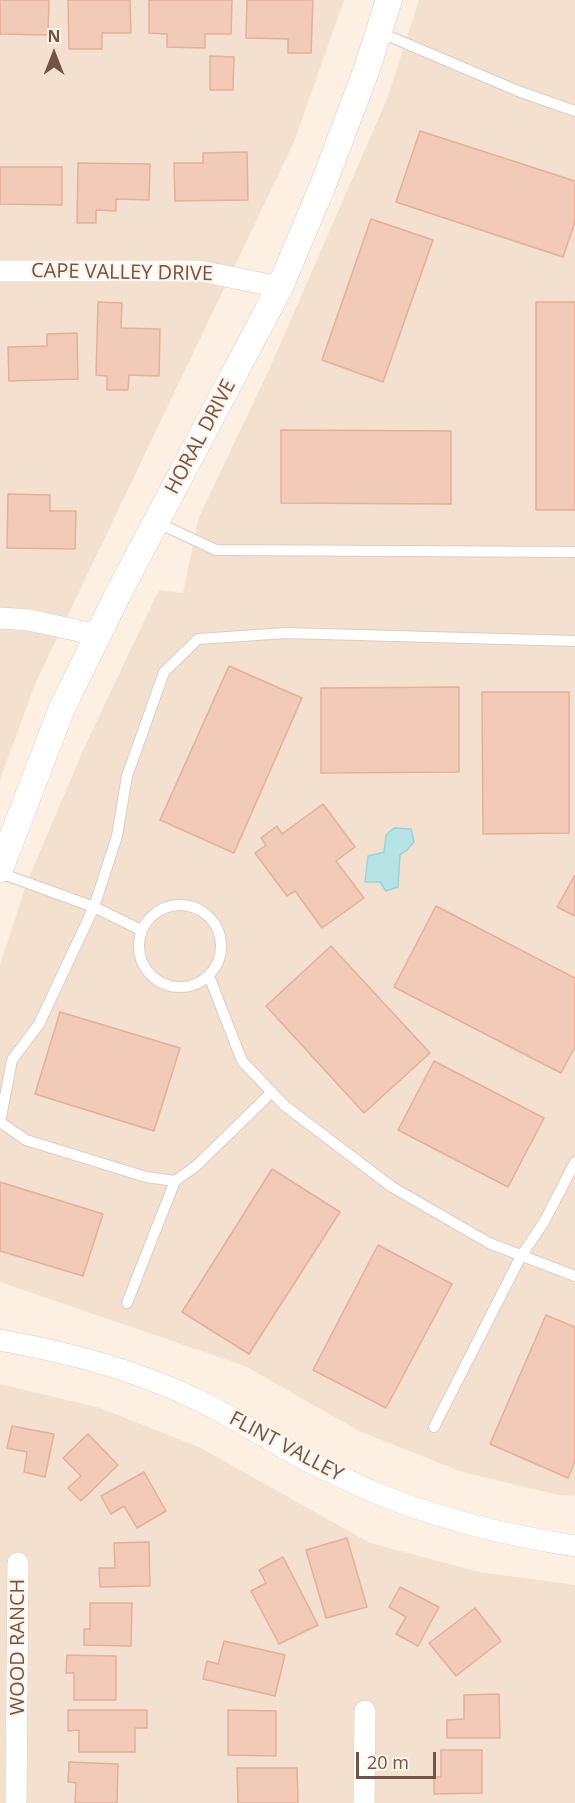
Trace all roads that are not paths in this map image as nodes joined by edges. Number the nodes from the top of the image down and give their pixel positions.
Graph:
1 (389, 0) edge
2 (379, 32) junction
3 (575, 111) edge
4 (0, 271) edge
5 (280, 287) junction
6 (156, 522) junction
7 (575, 552) edge
8 (0, 618) edge
9 (98, 635) junction
10 (575, 641) edge
11 (0, 871) edge
12 (94, 907) junction
13 (141, 930) junction
14 (209, 976) junction
15 (272, 1092) junction
16 (575, 1162) edge
17 (175, 1181) junction
18 (521, 1256) junction
19 (575, 1275) edge
20 (127, 1303) dead end
21 (0, 1340) edge
22 (434, 1427) dead end
23 (575, 1546) edge
24 (18, 1563) dead end
25 (365, 1711) dead end
26 (16, 1803) edge
27 (364, 1803) edge

1 - 2 street, HORAL DRIVE
2 - 3 lane
2 - 5 street, HORAL DRIVE
4 - 5 street, CAPE VALLEY DRIVE
5 - 6 street, HORAL DRIVE
6 - 7 lane
6 - 9 street, HORAL DRIVE
8 - 9 street
9 - 11 street, HORAL DRIVE
10 - 12 lane
11 - 12 lane
12 - 13 lane
12 - 17 lane
13 - 14 lane
13 - 14 lane
14 - 15 lane
15 - 17 lane
15 - 18 lane
16 - 18 lane
17 - 20 lane
18 - 19 lane
18 - 22 lane
21 - 23 street, FLINT VALLEY
24 - 26 street, WOOD RANCH
25 - 27 street

